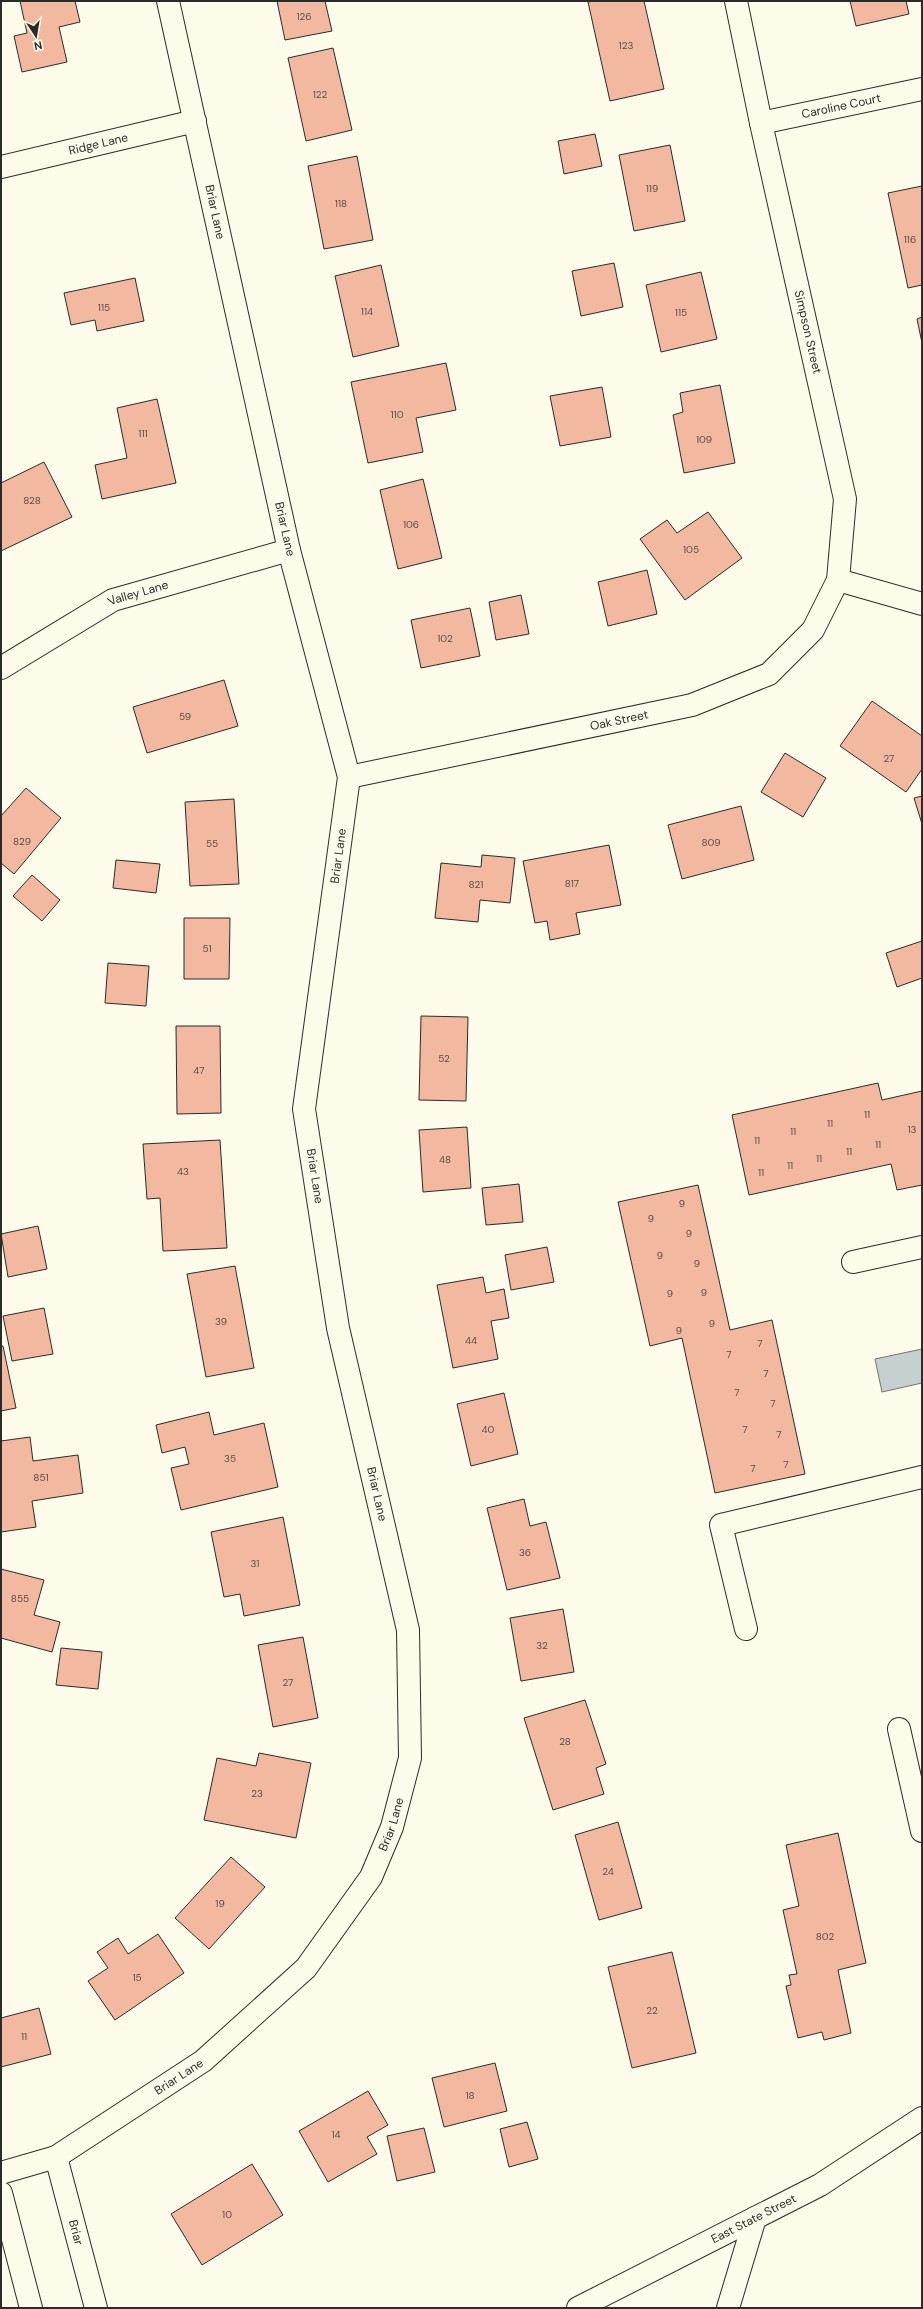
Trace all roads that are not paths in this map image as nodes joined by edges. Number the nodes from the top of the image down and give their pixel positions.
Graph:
1 (168, 1) edge
2 (736, 1) edge
3 (922, 89) edge
4 (195, 121) junction
5 (761, 123) junction
6 (1, 167) edge
7 (289, 550) junction
8 (838, 580) junction
9 (922, 604) edge
10 (1, 668) edge
11 (349, 777) junction
12 (922, 1248) edge
13 (853, 1262) dead end
14 (922, 1477) edge
15 (746, 1629) dead end
16 (899, 1729) dead end
17 (922, 1831) edge
18 (922, 2118) edge
19 (56, 2157) junction
20 (1, 2173) edge
21 (1, 2193) edge
22 (755, 2218) junction
23 (31, 2308) edge
24 (96, 2308) edge
25 (578, 2308) edge
26 (728, 2308) edge

1 - 4 street, Briar Lane
2 - 5 street, Simpson Street
3 - 5 street, Caroline Court
4 - 6 street, Ridge Lane
4 - 7 street, Briar Lane
5 - 8 street, Simpson Street
7 - 10 street, Valley Lane
7 - 11 street, Briar Lane
8 - 9 street
8 - 11 street, Oak Street
11 - 19 street, Briar Lane
12 - 13 street
14 - 15 street
16 - 17 street
18 - 22 street, East State Street
19 - 20 street, Briar Lane
19 - 24 street, Briar
21 - 23 street
22 - 25 street, East State Street
22 - 26 street

